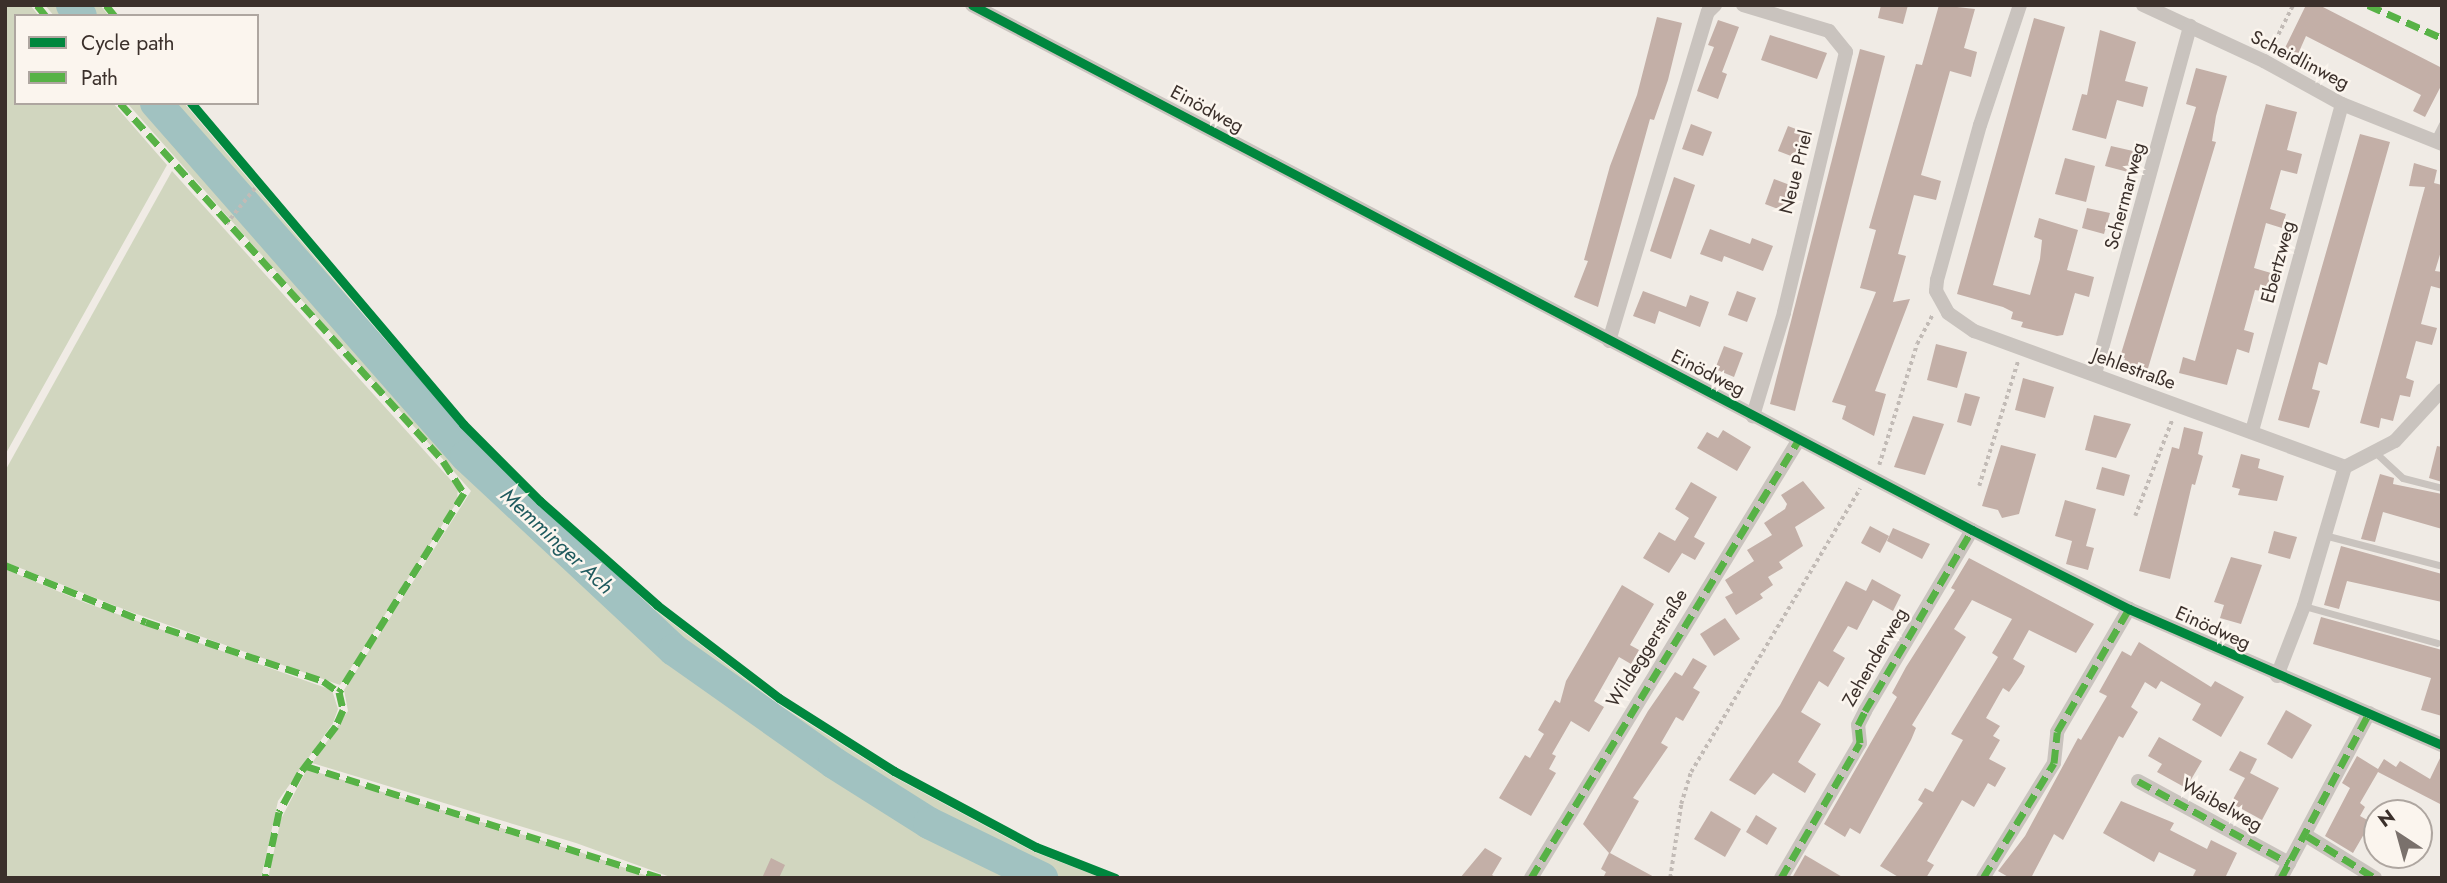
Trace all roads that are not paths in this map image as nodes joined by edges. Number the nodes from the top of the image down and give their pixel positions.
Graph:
1 (972, 5) edge
2 (1743, 5) edge
3 (2020, 5) edge
4 (2143, 5) edge
5 (1711, 8) edge
6 (2190, 26) junction
7 (2342, 104) junction
8 (2442, 124) edge
9 (2438, 142) edge
10 (1609, 341) junction
11 (2095, 374) junction
12 (2442, 390) edge
13 (1753, 415) junction
14 (2252, 431) junction
15 (1798, 441) junction
16 (2377, 454) junction
17 (2345, 467) junction
18 (2442, 488) edge
19 (1972, 530) junction
20 (2323, 535) junction
21 (2442, 566) edge
22 (2304, 606) junction
23 (2129, 609) junction
24 (2437, 643) dead end
25 (2277, 676) junction
26 (2370, 713) junction
27 (2442, 745) edge
28 (2137, 781) dead end
29 (2307, 836) junction
30 (2288, 863) junction
31 (1531, 878) edge
32 (1781, 878) edge
33 (1983, 878) edge
34 (2281, 878) edge
35 (2375, 878) edge

1 - 10 street, Einödweg
2 - 13 street, Neue Priel
3 - 11 street, Jehlestraße
4 - 6 street, Scheidlinweg
5 - 10 street
6 - 7 street, Scheidlinweg
6 - 11 street, Schermarweg
7 - 9 street, Scheidlinweg
7 - 14 street, Ebertzweg
8 - 9 lane
10 - 13 street, Einödweg
11 - 14 street, Jehlestraße
12 - 16 street
13 - 15 street, Einödweg
14 - 17 street, Jehlestraße
15 - 19 street, Einödweg
15 - 31 street, Wildeggerstraße
16 - 17 street
16 - 18 lane
17 - 20 street
19 - 23 street, Einödweg
19 - 32 street, Zehenderweg
20 - 21 lane
20 - 22 street
22 - 24 lane
22 - 25 street
23 - 25 street, Einödweg
23 - 33 street
25 - 26 street, Einödweg
26 - 27 street, Einödweg
26 - 29 street
28 - 30 street, Waibelweg
29 - 30 street
29 - 35 street
30 - 34 street

